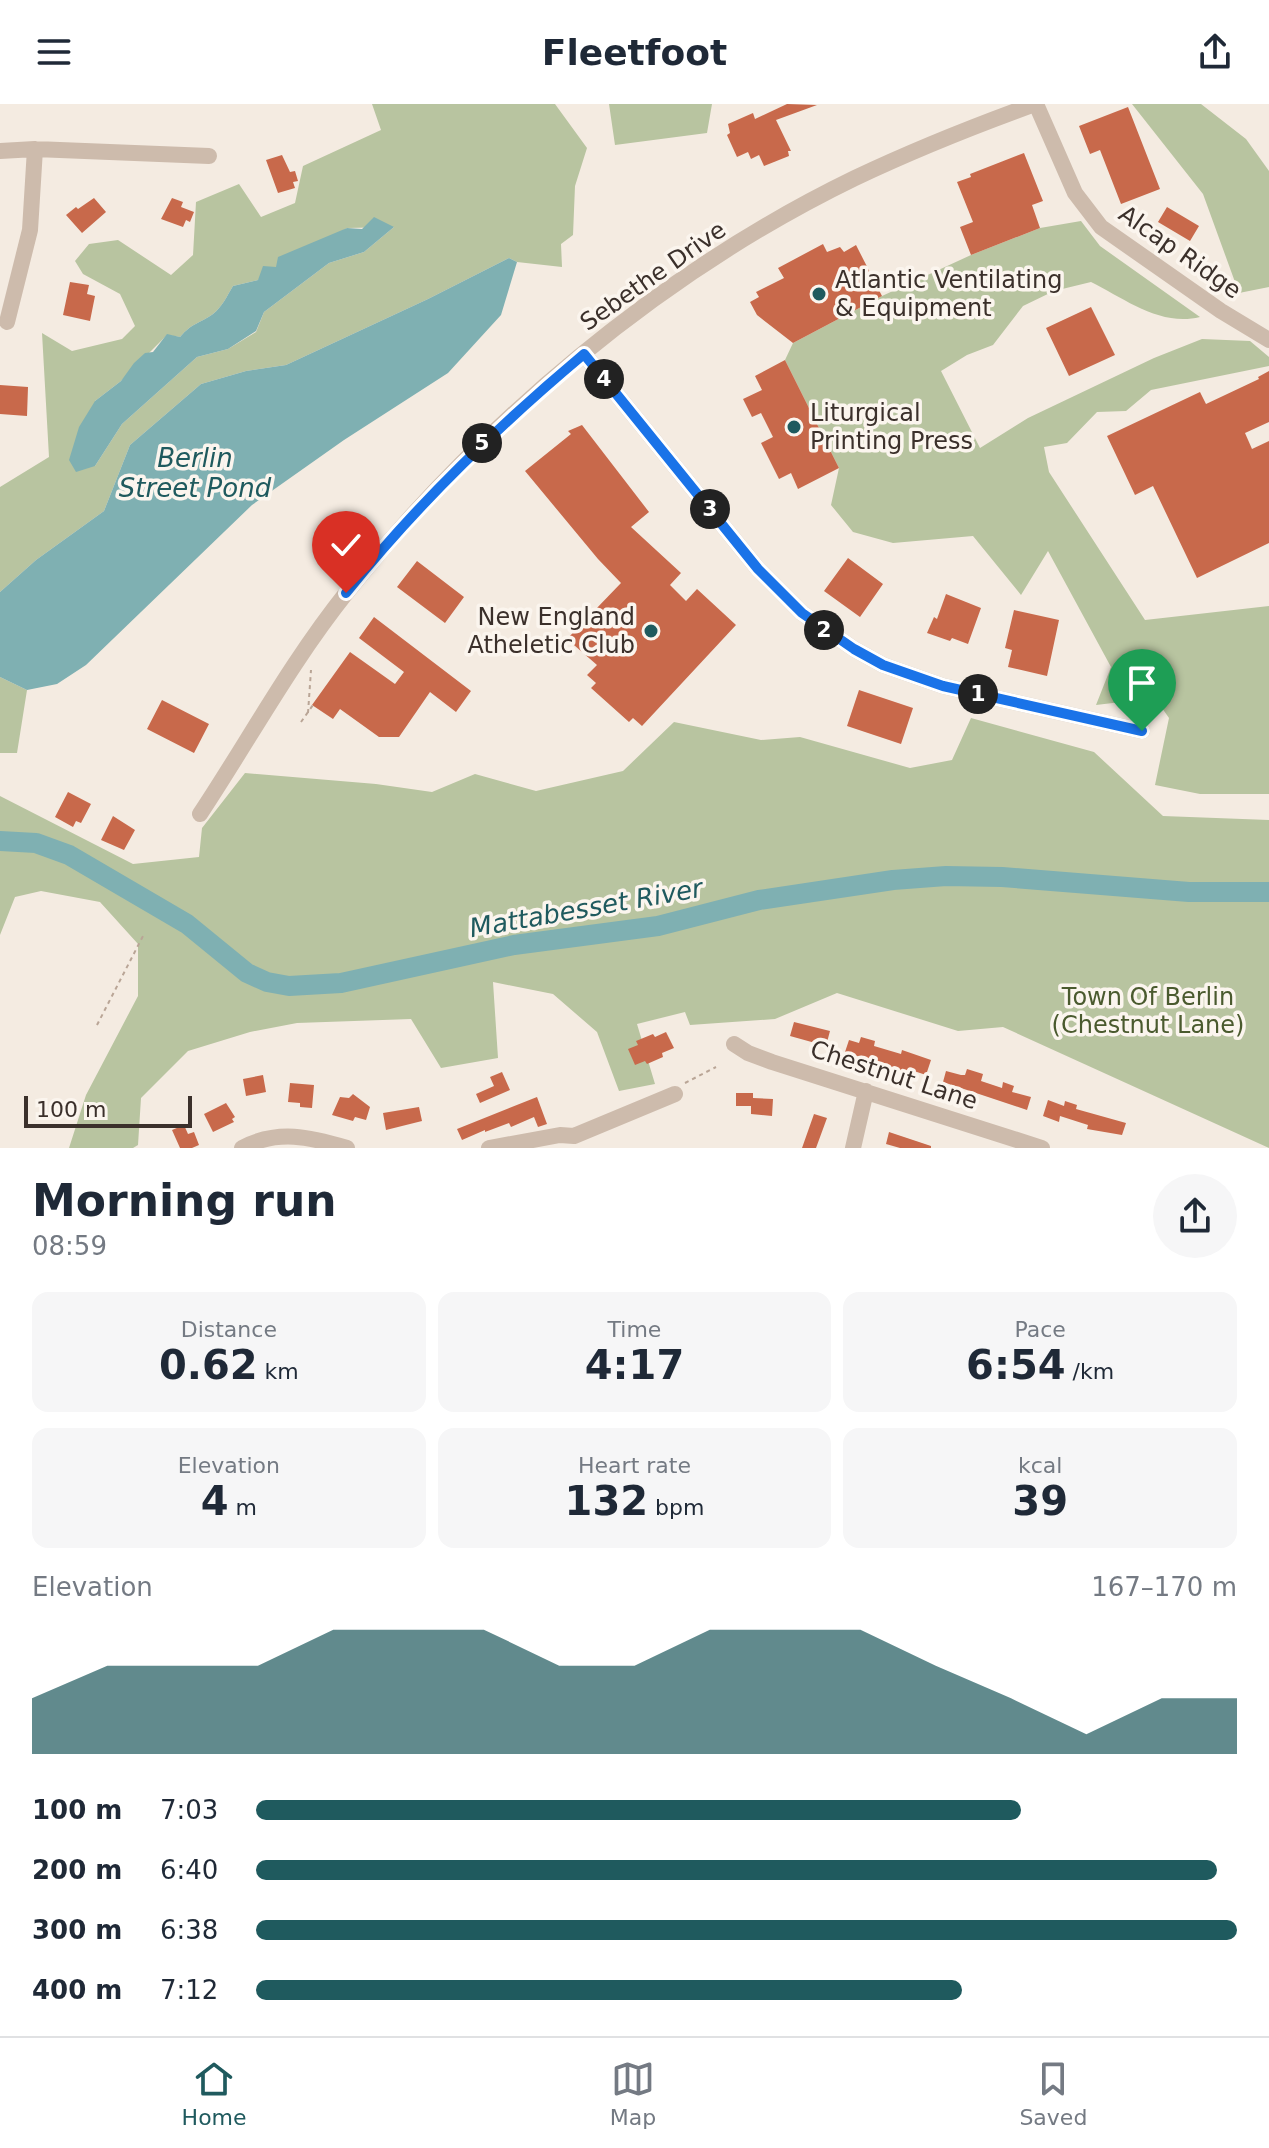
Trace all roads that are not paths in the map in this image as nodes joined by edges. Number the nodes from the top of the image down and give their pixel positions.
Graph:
1 (1036, 104) edge
2 (35, 149) junction
3 (0, 151) edge
4 (209, 156) dead end
5 (7, 322) dead end
6 (1269, 340) edge
7 (584, 354) junction
8 (1142, 731) dead end
9 (200, 814) dead end
10 (734, 1044) dead end
11 (678, 1089) road end
12 (866, 1091) junction
13 (578, 1142) edge
14 (242, 1148) edge
15 (347, 1148) edge
16 (489, 1148) edge
17 (853, 1148) edge
18 (1042, 1148) edge

1 - 6 street, Alcap Ridge
1 - 7 street, Sebethe Drive
2 - 3 street
2 - 4 street
2 - 5 street
7 - 8 street
7 - 9 street, Sebethe Drive
10 - 12 street, Chestnut Lane
11 - 13 street
12 - 17 street
12 - 18 street, Chestnut Lane
13 - 16 street
14 - 15 street

